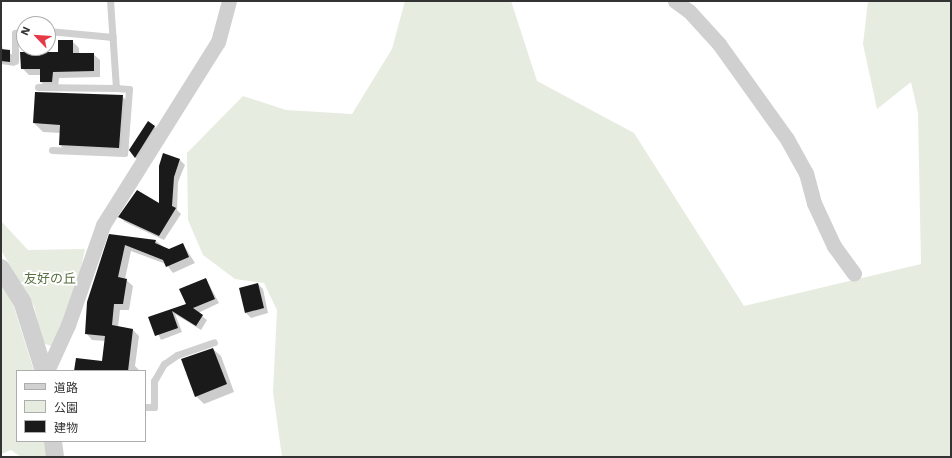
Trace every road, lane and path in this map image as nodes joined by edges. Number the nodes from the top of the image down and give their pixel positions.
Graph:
1 (110, 1) edge
2 (229, 1) edge
3 (674, 1) edge
4 (56, 32) edge
5 (16, 33) edge
6 (113, 37) junction
7 (15, 61) dead end
8 (38, 87) dead end
9 (116, 88) junction
10 (52, 150) dead end
11 (1, 268) edge
12 (854, 274) dead end
13 (214, 342) dead end
14 (44, 370) edge
15 (47, 370) edge
16 (146, 407) edge
17 (53, 442) edge
18 (55, 457) edge

1 - 6 lane
2 - 15 street
3 - 12 street
4 - 6 lane
5 - 7 lane
6 - 9 lane
8 - 9 lane
9 - 10 lane
11 - 14 street
13 - 16 lane
17 - 18 street

